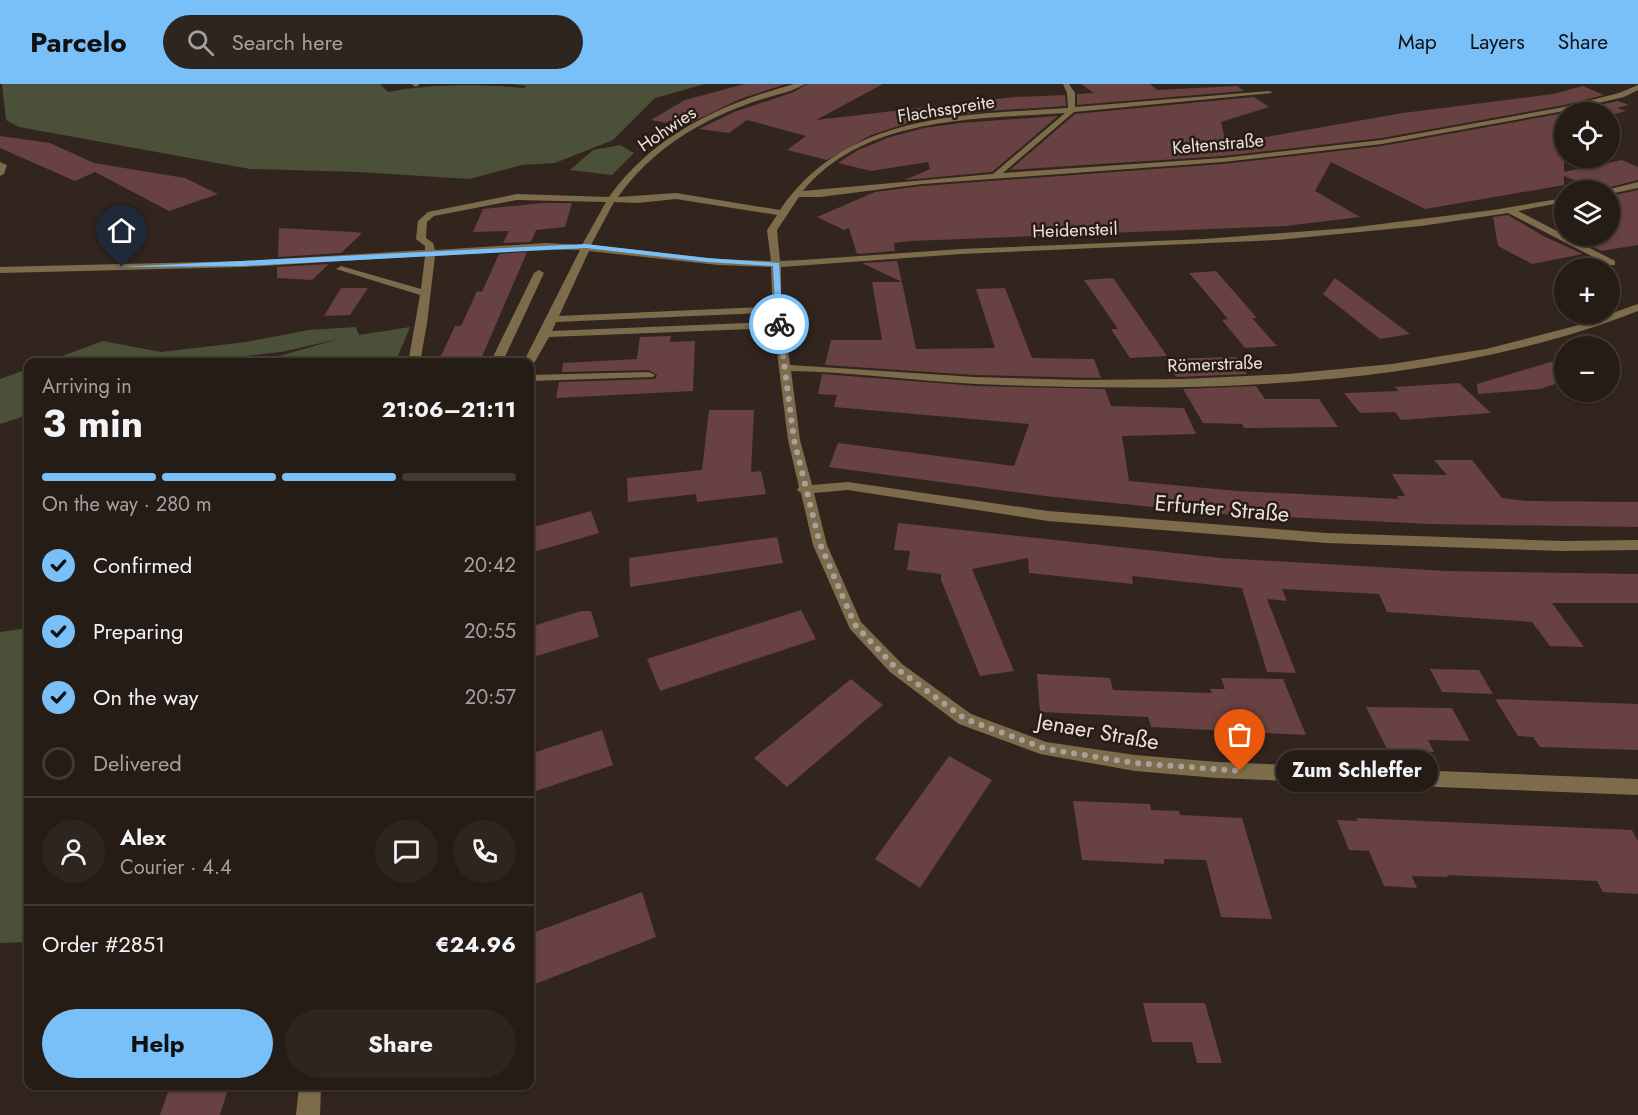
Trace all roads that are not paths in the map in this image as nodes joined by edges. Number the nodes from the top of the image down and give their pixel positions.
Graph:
1 (802, 84) edge
2 (1066, 84) edge
3 (1638, 87) edge
4 (1269, 93) dead end
5 (1072, 110) junction
6 (0, 164) edge
7 (0, 174) edge
8 (996, 174) junction
9 (1638, 185) edge
10 (1620, 189) edge
11 (795, 194) junction
12 (612, 198) junction
13 (1554, 202) edge
14 (1511, 211) junction
15 (782, 213) junction
16 (586, 246) junction
17 (430, 253) junction
18 (1601, 258) edge
19 (776, 264) junction
20 (341, 269) dead end
21 (0, 270) edge
22 (539, 273) dead end
23 (424, 293) junction
24 (1638, 306) edge
25 (763, 310) dead end
26 (553, 319) junction
27 (779, 325) junction
28 (547, 334) junction
29 (415, 358) edge
30 (498, 358) edge
31 (532, 358) edge
32 (785, 368) junction
33 (649, 375) dead end
34 (534, 378) edge
35 (804, 490) junction
36 (1638, 545) edge
37 (1638, 787) edge
38 (310, 1090) edge
39 (308, 1115) edge

1 - 12 street, Hohwies
2 - 5 street
3 - 8 street, Keltenstraße
4 - 5 street, Flachsspreite
5 - 8 street
5 - 11 street, Flachsspreite
6 - 7 street
8 - 11 street, Keltenstraße
9 - 10 street
11 - 15 street, Flachsspreite
12 - 15 street
12 - 16 street, Hohwies
12 - 17 street
13 - 14 street, Heidensteil
14 - 18 street
14 - 19 street, Heidensteil
15 - 19 street, Flachsspreite
16 - 17 street, Heidensteil
16 - 19 street, Heidensteil
16 - 26 street, Hohwies
17 - 21 street, Heidensteil
17 - 23 street
19 - 27 street, Jenaer Straße
20 - 23 street
22 - 30 street
23 - 29 street
24 - 32 street, Römerstraße
25 - 26 street
26 - 28 street, Hohwies
27 - 28 street
27 - 32 street, Jenaer Straße
28 - 31 street, Hohwies
32 - 35 street, Jenaer Straße
33 - 34 street
35 - 36 street, Erfurter Straße
35 - 37 street, Jenaer Straße
38 - 39 street

